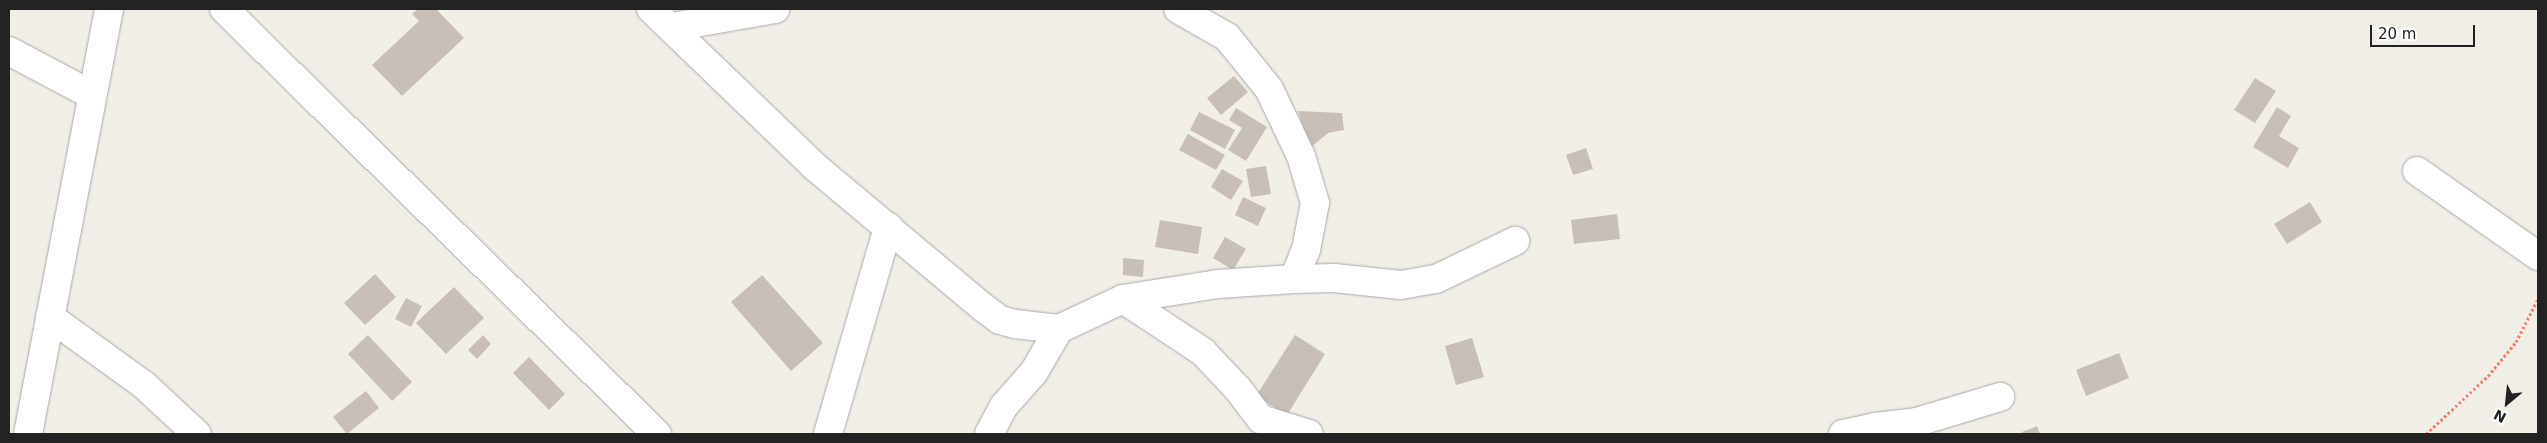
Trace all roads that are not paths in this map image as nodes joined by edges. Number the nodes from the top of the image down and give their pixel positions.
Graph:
1 (109, 9) edge
2 (224, 9) edge
3 (651, 9) edge
4 (775, 9) edge
5 (1178, 9) edge
6 (672, 27) junction
7 (9, 51) edge
8 (92, 95) junction
9 (2417, 171) dead end
10 (888, 227) junction
11 (1515, 241) dead end
12 (2538, 256) edge
13 (1294, 279) junction
14 (1123, 299) junction
15 (50, 317) junction
16 (1059, 329) junction
17 (2000, 397) dead end
18 (1261, 426) edge
19 (28, 434) edge
20 (197, 434) edge
21 (657, 434) edge
22 (828, 434) edge
23 (988, 434) edge
24 (1309, 434) edge
25 (1843, 434) edge

1 - 8 street
2 - 21 street
3 - 6 street
4 - 6 street
5 - 13 street
6 - 10 street
7 - 8 street
8 - 15 street
9 - 12 street
10 - 16 street
10 - 22 street
11 - 13 street
13 - 14 street
14 - 16 street
14 - 18 street
15 - 19 street
15 - 20 street
16 - 23 street
17 - 25 street
18 - 24 street

